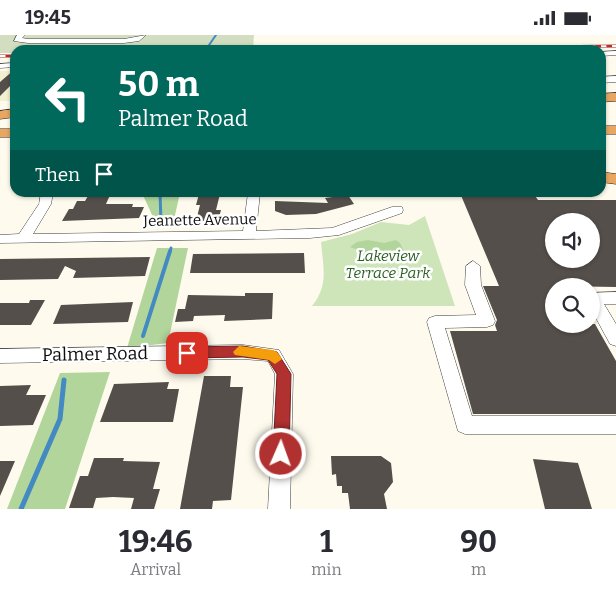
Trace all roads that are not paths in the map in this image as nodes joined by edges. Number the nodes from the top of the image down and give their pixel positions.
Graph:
1 (21, 35) edge
2 (142, 35) edge
3 (82, 38) edge
4 (46, 197) edge
5 (254, 197) edge
6 (397, 210) dead end
7 (250, 235) junction
8 (24, 238) junction
9 (0, 239) edge
10 (472, 266) dead end
11 (616, 298) edge
12 (616, 339) edge
13 (0, 356) edge
14 (616, 425) edge
15 (279, 509) edge

1 - 3 street
2 - 3 street
4 - 8 street
5 - 7 street
6 - 7 street, Jeanette Avenue
7 - 8 street, Jeanette Avenue
8 - 9 street, Jeanette Avenue
10 - 14 street
11 - 12 street
13 - 15 street, Palmer Road

